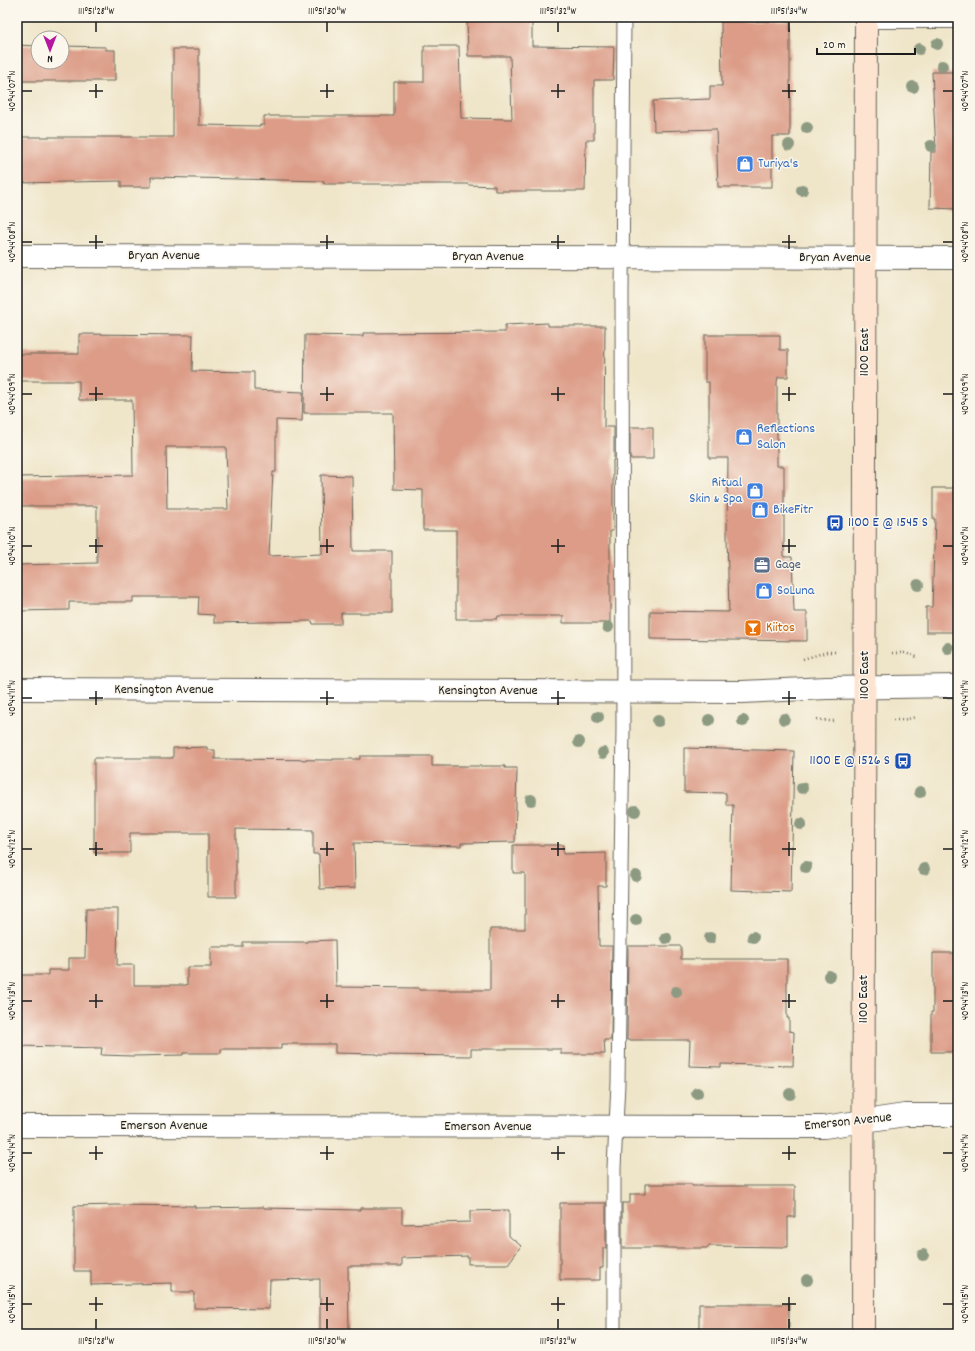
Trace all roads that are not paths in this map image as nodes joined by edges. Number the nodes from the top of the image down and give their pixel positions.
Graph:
1 (624, 17) edge
2 (866, 17) edge
3 (958, 18) edge
4 (17, 256) edge
5 (623, 257) junction
6 (866, 258) junction
7 (958, 258) edge
8 (958, 686) edge
9 (865, 688) junction
10 (17, 689) edge
11 (623, 691) junction
12 (958, 1115) edge
13 (864, 1122) junction
14 (17, 1126) edge
15 (616, 1127) junction
16 (614, 1334) edge
17 (863, 1334) edge

1 - 5 lane
2 - 3 street
2 - 6 street, 1100 East
4 - 5 street, Bryan Avenue
5 - 6 street, Bryan Avenue
5 - 11 lane
6 - 7 street, Bryan Avenue
6 - 9 street, 1100 East
8 - 9 street, Kensington Avenue
9 - 11 street, Kensington Avenue
9 - 13 street, 1100 East
10 - 11 street, Kensington Avenue
11 - 15 lane
12 - 13 street, Emerson Avenue
13 - 15 street, Emerson Avenue
13 - 17 street, 1100 East
14 - 15 street, Emerson Avenue
15 - 16 lane

